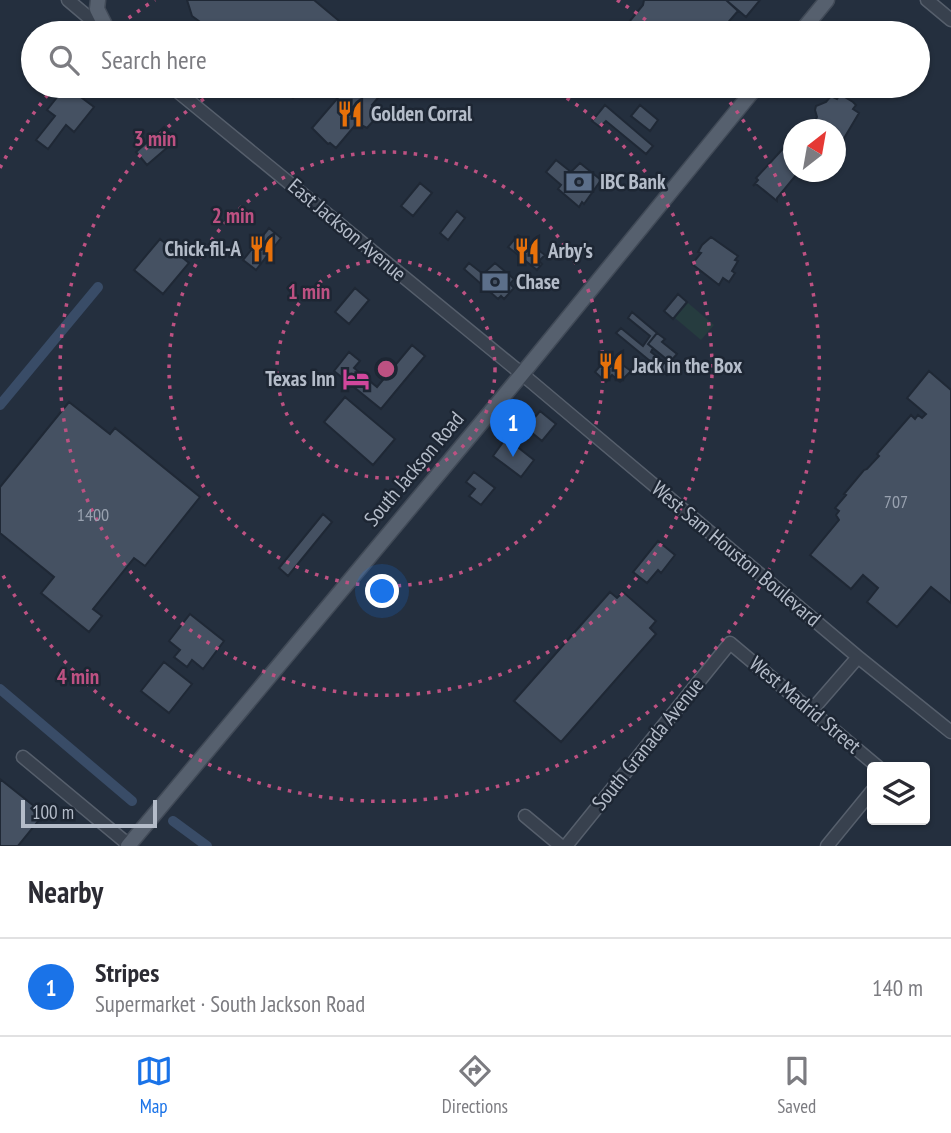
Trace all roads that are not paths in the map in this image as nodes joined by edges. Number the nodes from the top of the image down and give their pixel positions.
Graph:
1 (68, 0) edge
2 (97, 0) edge
3 (827, 0) edge
4 (927, 0) edge
5 (951, 20) edge
6 (93, 21) edge
7 (102, 21) edge
8 (810, 21) edge
9 (186, 98) edge
10 (747, 98) edge
11 (522, 374) junction
12 (730, 643) joint
13 (858, 657) junction
14 (812, 709) junction
15 (951, 732) edge
16 (23, 757) dead end
17 (872, 762) edge
18 (867, 797) edge
19 (525, 816) dead end
20 (128, 845) edge
21 (561, 846) edge
22 (566, 846) edge
23 (827, 846) edge

1 - 6 street
2 - 7 main road
3 - 8 main road
4 - 5 street
9 - 11 street, East Jackson Avenue
10 - 11 main road, South Jackson Road
11 - 13 street, West Sam Houston Boulevard
11 - 20 main road, South Jackson Road
12 - 14 street, West Madrid Street
12 - 22 street, South Granada Avenue
13 - 14 street
13 - 15 street, West Sam Houston Boulevard
14 - 17 street, West Madrid Street
16 - 20 street
18 - 23 street
19 - 21 street

